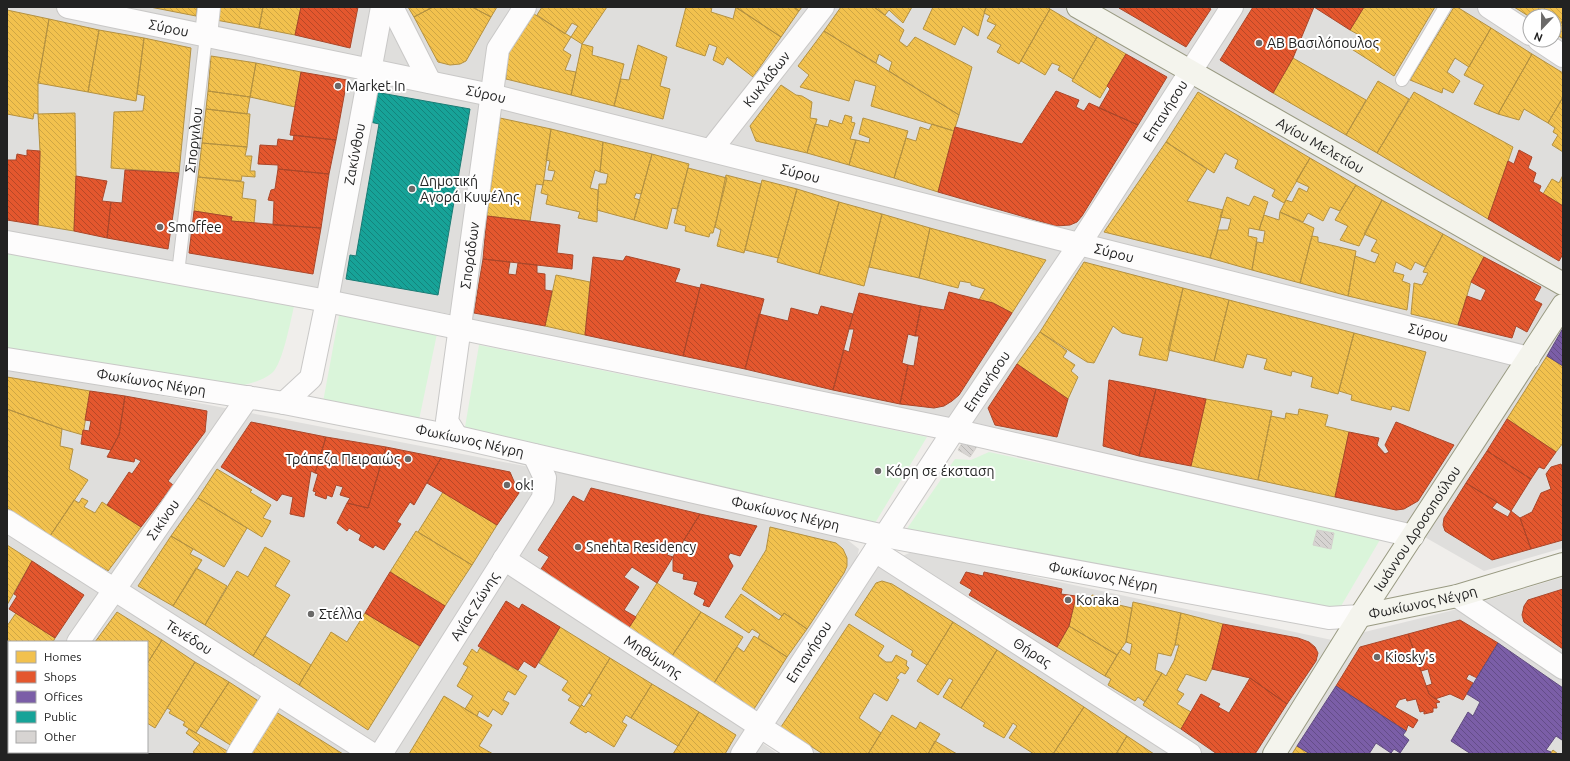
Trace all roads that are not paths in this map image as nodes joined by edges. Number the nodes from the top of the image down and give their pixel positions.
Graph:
1 (68, 7) edge
2 (209, 7) edge
3 (382, 7) edge
4 (392, 7) edge
5 (525, 7) edge
6 (823, 7) edge
7 (1078, 7) edge
8 (1232, 7) edge
9 (1445, 7) edge
10 (1492, 8) edge
11 (1522, 29) edge
12 (206, 36) junction
13 (1550, 48) edge
14 (1563, 56) edge
15 (370, 69) junction
16 (1190, 71) junction
17 (1402, 80) dead end
18 (430, 82) junction
19 (492, 95) junction
20 (711, 150) junction
21 (7, 242) edge
22 (1079, 245) junction
23 (178, 273) junction
24 (1563, 284) edge
25 (327, 300) junction
26 (1563, 305) edge
27 (460, 328) junction
28 (1529, 358) junction
29 (7, 359) edge
30 (248, 397) junction
31 (284, 403) junction
32 (954, 430) junction
33 (457, 437) junction
34 (534, 455) junction
35 (7, 521) edge
36 (1413, 536) junction
37 (880, 544) junction
38 (504, 559) junction
39 (1563, 564) edge
40 (114, 590) junction
41 (1458, 596) junction
42 (1360, 616) junction
43 (79, 641) edge
44 (1563, 668) edge
45 (276, 693) junction
46 (760, 726) junction
47 (238, 754) edge
48 (372, 754) edge
49 (381, 754) edge
50 (742, 754) edge
51 (802, 754) edge
52 (1190, 754) edge
53 (1274, 754) edge

1 - 12 street, Σύρου
2 - 12 street, Σποργιλου
3 - 15 street, Ζακύνθου
4 - 18 street
5 - 19 street, Σποράδων
6 - 20 street, Κυκλάδων
7 - 16 street, Αγίου Μελετίου
8 - 16 street, Επτανήσου
9 - 17 lane
10 - 11 street
12 - 15 street, Σύρου
12 - 23 lane, Σποργιλου
13 - 14 street
15 - 18 street, Σύρου
15 - 25 street, Ζακύνθου
16 - 22 street, Επτανήσου
16 - 24 street, Αγίου Μελετίου
18 - 19 street, Σύρου
19 - 20 street, Σύρου
19 - 27 street, Σποράδων
20 - 22 street, Σύρου
21 - 23 street
22 - 28 street, Σύρου
22 - 32 street, Επτανήσου
23 - 25 street
25 - 27 street
25 - 31 street, Ζακύνθου
26 - 28 street, Ιωάννου Δροσοπούλου
27 - 32 street
27 - 33 street, Σποράδων
28 - 36 street, Ιωάννου Δροσοπούλου
29 - 30 street, Φωκίωνος Νέγρη
30 - 31 street, Φωκίωνος Νέγρη
30 - 40 street, Σικίνου
31 - 33 street, Φωκίωνος Νέγρη
32 - 36 street
32 - 37 street, Επτανήσου
33 - 34 street, Φωκίωνος Νέγρη
34 - 37 street, Φωκίωνος Νέγρη
34 - 38 street, Αγίας Ζώνης
35 - 40 street, Τενέδου
36 - 42 street, Ιωάννου Δροσοπούλου
37 - 42 street, Φωκίωνος Νέγρη
37 - 46 street, Επτανήσου
37 - 52 street, Θήρας
38 - 46 street, Μηθύμνης
38 - 49 street, Αγίας Ζώνης
39 - 41 street, Φωκίωνος Νέγρη
40 - 43 street, Σικίνου
40 - 45 street, Τενέδου
41 - 42 street, Φωκίωνος Νέγρη
41 - 44 street
42 - 53 street, Ιωάννου Δροσοπούλου
45 - 47 street
45 - 48 street, Τενέδου
46 - 50 street, Επτανήσου
46 - 51 street, Μηθύμνης

